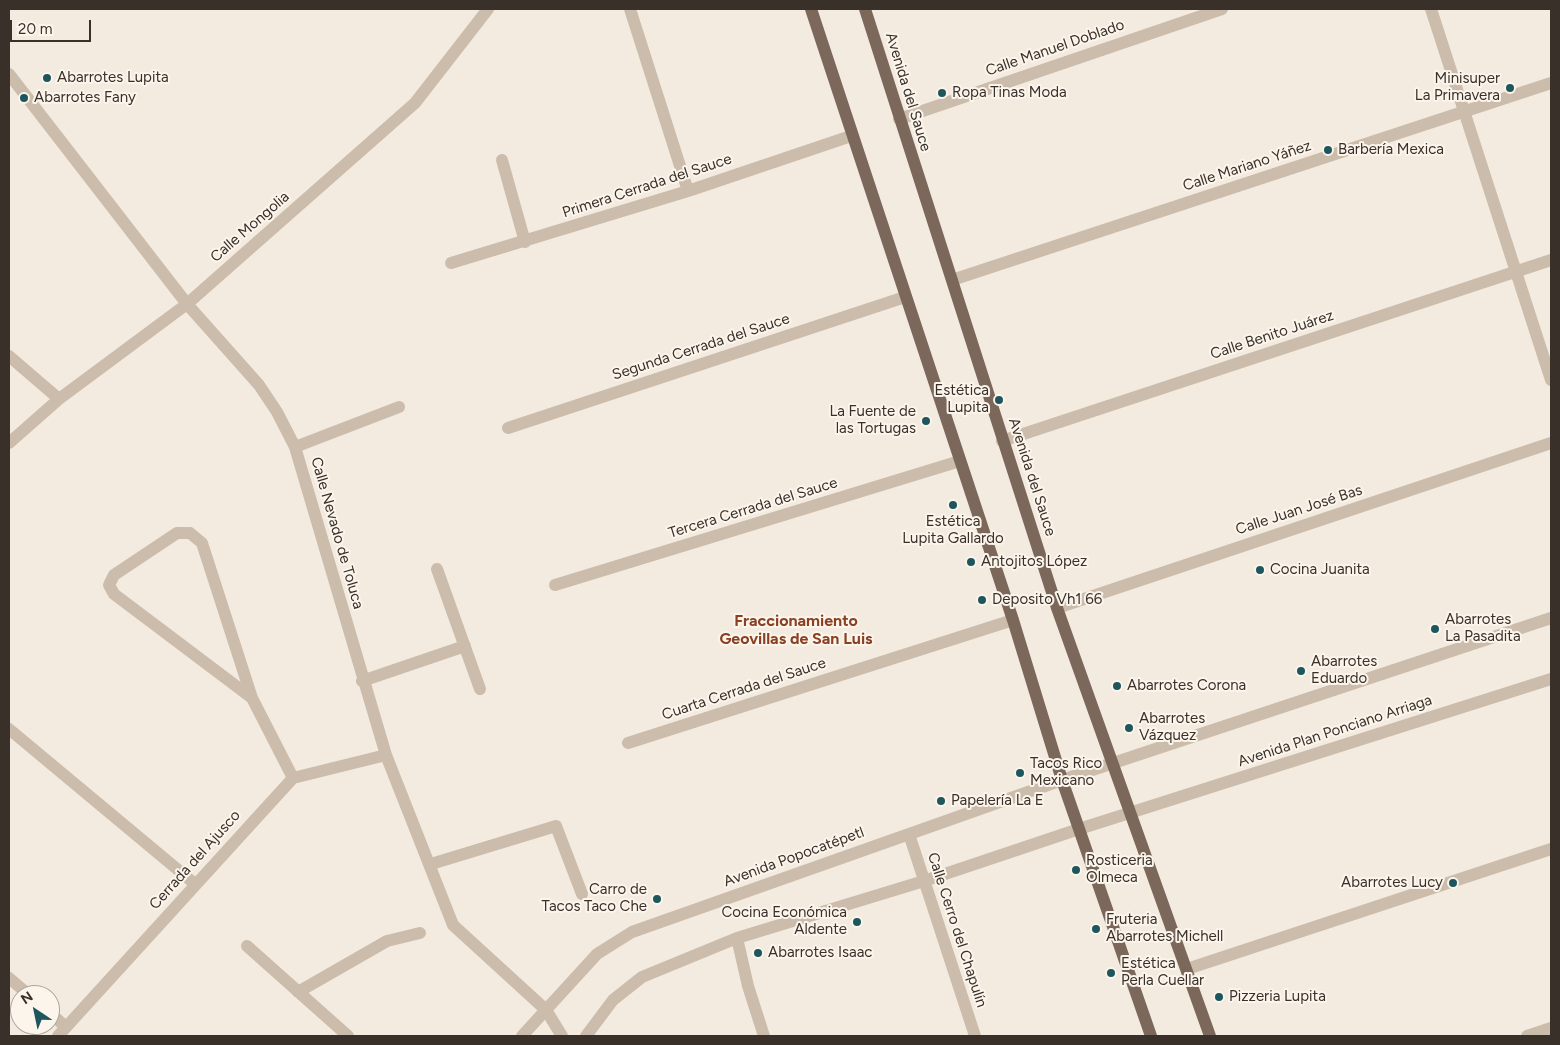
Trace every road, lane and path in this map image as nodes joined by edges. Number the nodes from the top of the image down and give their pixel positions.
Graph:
1 (488, 9) edge
2 (630, 9) edge
3 (811, 9) edge
4 (865, 9) edge
5 (1222, 9) edge
6 (1431, 9) edge
7 (9, 74) edge
8 (1551, 83) edge
9 (1463, 112) junction
10 (899, 119) junction
11 (851, 136) junction
12 (502, 160) dead end
13 (688, 191) junction
14 (525, 242) junction
15 (1551, 260) edge
16 (451, 263) dead end
17 (1516, 271) junction
18 (952, 280) junction
19 (905, 297) junction
20 (187, 304) junction
21 (9, 356) edge
22 (1551, 380) edge
23 (59, 399) junction
24 (399, 407) dead end
25 (508, 428) dead end
26 (1002, 441) junction
27 (1551, 443) edge
28 (9, 444) edge
29 (295, 447) junction
30 (960, 461) junction
31 (438, 569) dead end
32 (555, 585) dead end
33 (1057, 608) junction
34 (1551, 618) edge
35 (1013, 620) junction
36 (465, 646) junction
37 (1551, 679) edge
38 (362, 680) junction
39 (480, 688) dead end
40 (252, 698) junction
41 (9, 729) edge
42 (628, 743) dead end
43 (386, 755) junction
44 (1112, 764) junction
45 (293, 778) junction
46 (1062, 780) junction
47 (1129, 814) junction
48 (1079, 829) junction
49 (909, 834) junction
50 (1551, 849) edge
51 (431, 864) junction
52 (924, 881) junction
53 (195, 884) junction
54 (582, 894) dead end
55 (420, 933) dead end
56 (737, 938) junction
57 (246, 946) dead end
58 (1187, 969) junction
59 (298, 992) junction
60 (546, 1010) junction
61 (1551, 1028) edge
62 (62, 1032) edge
63 (348, 1036) edge
64 (522, 1036) edge
65 (562, 1036) edge
66 (586, 1036) edge
67 (764, 1036) edge
68 (974, 1036) edge
69 (1151, 1036) edge
70 (1210, 1036) edge
71 (1527, 1036) edge

1 - 20 street, Calle Mongolia
2 - 13 street
3 - 11 main road
4 - 10 main road, Avenida del Sauce
5 - 10 street, Calle Manuel Doblado
6 - 9 street
7 - 20 street, Calle Nevado de Toluca
8 - 9 street, Calle Mariano Yáñez
9 - 17 street
9 - 18 street, Calle Mariano Yáñez
10 - 18 main road, Avenida del Sauce
11 - 13 street, Primera Cerrada del Sauce
11 - 19 main road
12 - 14 street
13 - 14 street, Primera Cerrada del Sauce
14 - 16 street, Primera Cerrada del Sauce
15 - 17 street, Calle Benito Juárez
17 - 22 street
17 - 26 street, Calle Benito Juárez
18 - 26 main road, Avenida del Sauce
19 - 25 street, Segunda Cerrada del Sauce
19 - 30 main road
20 - 23 street, Calle Mongolia
20 - 29 street, Calle Nevado de Toluca
21 - 23 street
23 - 28 street, Calle Mongolia
24 - 29 street
26 - 33 main road, Avenida del Sauce
27 - 33 street, Calle Juan José Bas
29 - 38 street, Calle Nevado de Toluca
30 - 32 street, Tercera Cerrada del Sauce
30 - 35 main road
31 - 36 street
33 - 44 main road, Avenida del Sauce
34 - 44 street
35 - 42 street, Cuarta Cerrada del Sauce
35 - 46 main road
36 - 38 street
36 - 39 street
37 - 47 street, Avenida Plan Ponciano Arriaga
38 - 43 street, Calle Nevado de Toluca
40 - 40 street
40 - 45 street
41 - 53 street
43 - 45 street
43 - 51 street, Calle Nevado de Toluca
44 - 46 street, Avenida Popocatépetl
44 - 47 main road, Avenida del Sauce
45 - 53 street, Cerrada del Ajusco
46 - 48 main road
46 - 49 street, Avenida Popocatépetl
47 - 48 street
47 - 58 main road, Avenida del Sauce
48 - 52 street
48 - 69 main road
49 - 52 street, Calle Cerro del Chapulín
49 - 60 street, Avenida Popocatépetl
50 - 58 street
51 - 54 street
51 - 60 street, Calle Nevado de Toluca
52 - 56 street
52 - 68 street, Calle Cerro del Chapulín
53 - 62 street, Cerrada del Ajusco
55 - 59 street
56 - 66 street
56 - 67 street
57 - 59 street
58 - 70 main road, Avenida del Sauce
59 - 63 street
60 - 64 street, Avenida Popocatépetl
60 - 65 street, Calle Nevado de Toluca
61 - 71 street

